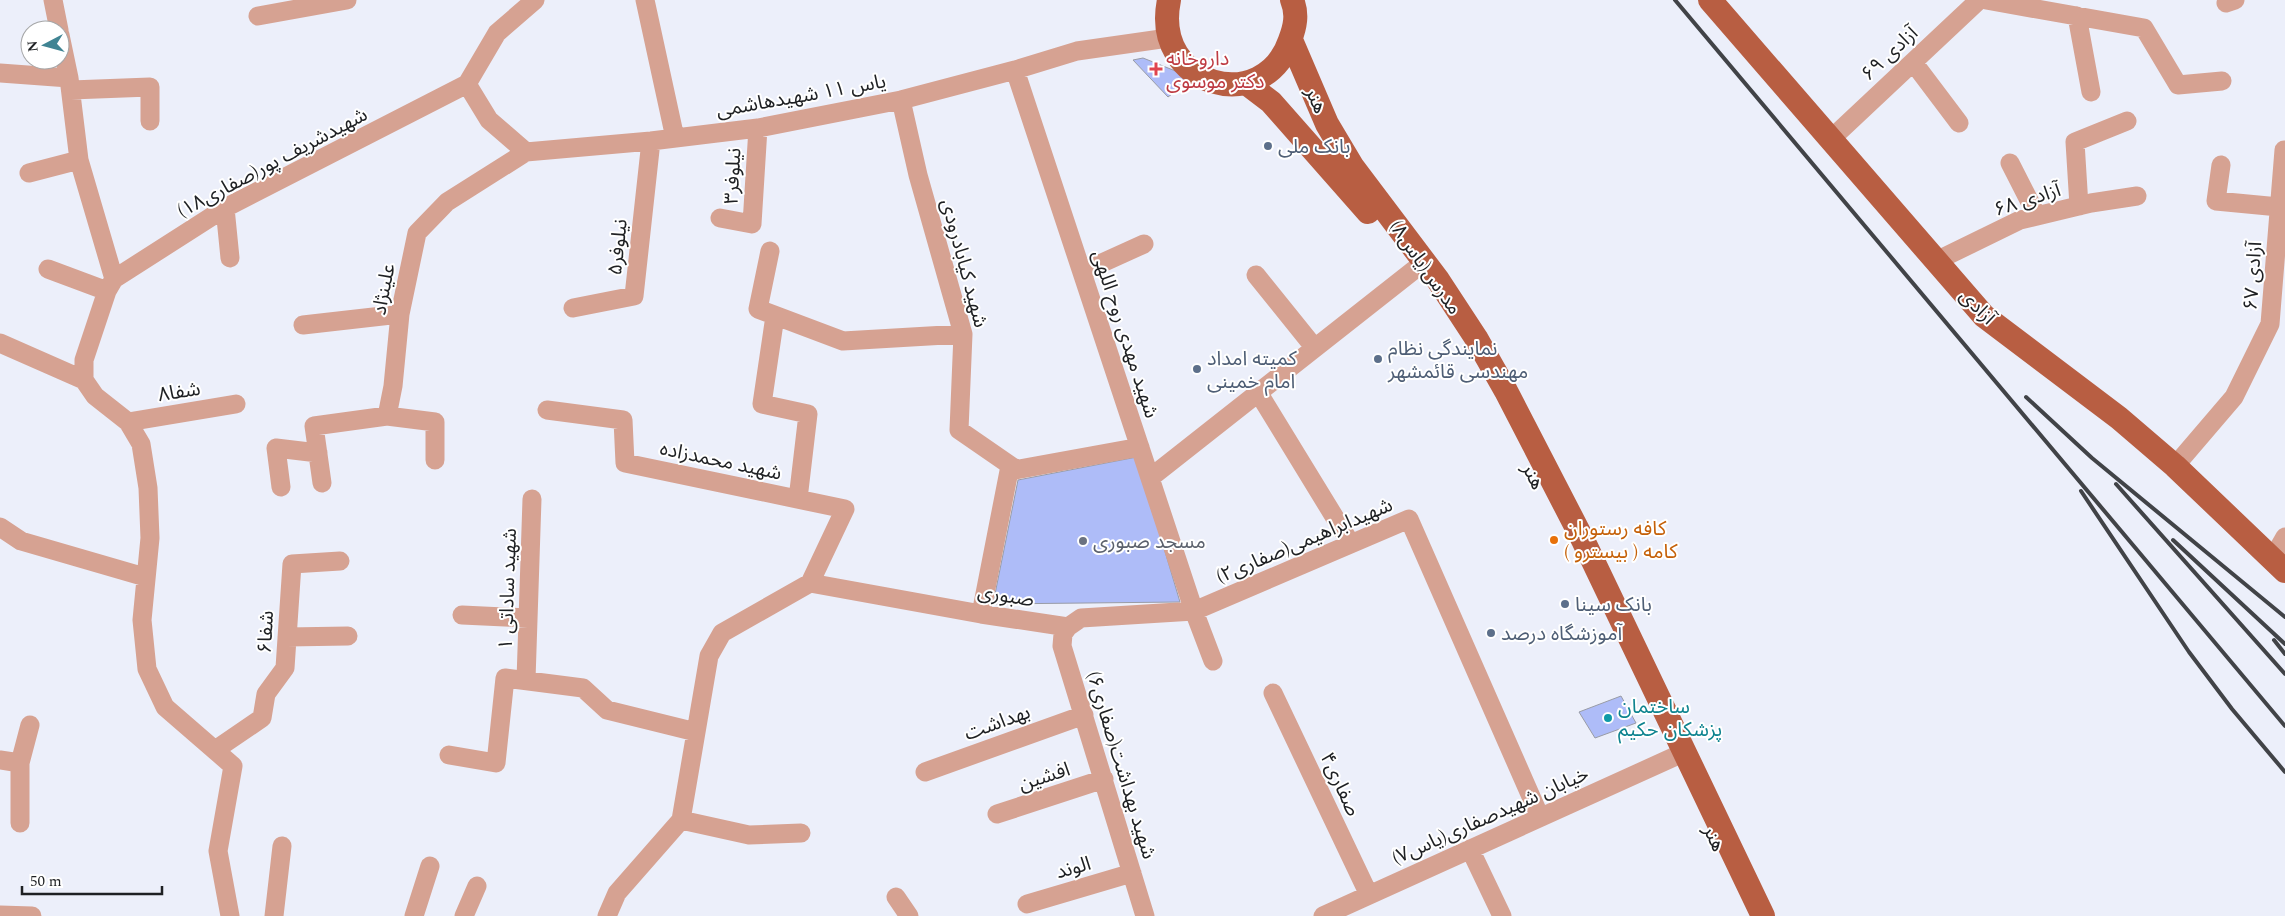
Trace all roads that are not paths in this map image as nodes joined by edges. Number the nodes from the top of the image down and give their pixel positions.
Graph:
1 (53, 0) edge
2 (347, 0) edge
3 (535, 0) edge
4 (645, 0) edge
5 (1169, 0) edge
6 (1979, 0) edge
7 (1986, 0) edge
8 (1716, 2) edge
9 (1298, 5) edge
10 (258, 16) dead end
11 (2076, 16) junction
12 (57, 20) edge
13 (1168, 38) junction
14 (1291, 40) junction
15 (1913, 62) junction
16 (67, 70) edge
17 (1015, 70) junction
18 (0, 73) edge
19 (2222, 80) dead end
20 (1246, 83) junction
21 (70, 84) junction
22 (468, 84) junction
23 (2091, 92) dead end
24 (901, 100) junction
25 (150, 121) dead end
26 (2127, 121) dead end
27 (1958, 123) dead end
28 (758, 128) junction
29 (675, 138) junction
30 (1831, 139) junction
31 (651, 141) junction
32 (2284, 150) edge
33 (526, 152) junction
34 (79, 160) junction
35 (2010, 163) dead end
36 (2221, 166) dead end
37 (29, 173) dead end
38 (1366, 183) joint
39 (2137, 196) dead end
40 (2079, 206) junction
41 (2279, 207) junction
42 (226, 208) junction
43 (2037, 216) junction
44 (720, 218) dead end
45 (1144, 244) dead end
46 (770, 251) dead end
47 (230, 258) dead end
48 (1936, 261) junction
49 (48, 269) dead end
50 (1414, 270) junction
51 (1082, 272) junction
52 (1256, 275) dead end
53 (110, 285) junction
54 (573, 308) dead end
55 (400, 314) junction
56 (775, 316) junction
57 (302, 325) dead end
58 (963, 334) junction
59 (0, 343) edge
60 (1314, 347) junction
61 (84, 380) junction
62 (1258, 392) junction
63 (236, 404) dead end
64 (547, 410) dead end
65 (387, 416) junction
66 (128, 422) junction
67 (1140, 447) junction
68 (318, 453) junction
69 (435, 460) dead end
70 (2175, 466) junction
71 (1017, 470) junction
72 (1150, 478) junction
73 (322, 483) dead end
74 (281, 487) dead end
75 (532, 499) dead end
76 (798, 499) junction
77 (0, 527) edge
78 (2285, 537) edge
79 (1351, 544) junction
80 (340, 561) dead end
81 (2279, 564) edge
82 (145, 577) junction
83 (810, 583) junction
84 (1194, 611) junction
85 (981, 614) junction
86 (462, 615) dead end
87 (528, 618) junction
88 (1068, 627) junction
89 (348, 636) dead end
90 (287, 637) junction
91 (1213, 661) dead end
92 (526, 680) junction
93 (1273, 693) dead end
94 (1084, 715) junction
95 (30, 725) dead end
96 (696, 732) junction
97 (215, 750) junction
98 (450, 755) dead end
99 (1676, 756) junction
100 (0, 760) edge
101 (20, 763) junction
102 (925, 772) dead end
103 (1104, 779) junction
104 (997, 814) dead end
105 (1540, 817) junction
106 (681, 820) junction
107 (20, 823) dead end
108 (801, 832) dead end
109 (282, 846) dead end
110 (1470, 849) junction
111 (430, 866) dead end
112 (1132, 874) junction
113 (477, 886) dead end
114 (1369, 895) junction
115 (896, 897) dead end
116 (1027, 904) dead end
117 (2, 915) edge
118 (32, 916) edge
119 (230, 916) edge
120 (274, 916) edge
121 (414, 916) edge
122 (464, 916) edge
123 (607, 916) edge
124 (909, 916) edge
125 (1145, 916) edge
126 (1323, 916) edge
127 (1502, 916) edge
128 (1751, 916) edge
129 (1764, 916) edge

1 - 12 street
2 - 10 street
3 - 22 street
4 - 29 street
5 - 13 main road
6 - 15 street, آزادی ۶۹
7 - 11 street
8 - 30 main road, آزادی
9 - 14 main road
11 - 19 street
11 - 23 street
13 - 17 street, یاس ۱۱ شهیدهاشمی
13 - 20 main road
14 - 20 main road
14 - 38 main road, هنر
15 - 27 street
15 - 30 street, آزادی ۶۹
16 - 21 street
17 - 24 street, یاس ۱۱ شهیدهاشمی
17 - 51 street, شهید مهدی روح اللهی
18 - 21 street
20 - 50 main road, هنر
21 - 25 street
21 - 34 street
22 - 33 street
22 - 42 street, شهیدشریف پور(صفاری۱۸)
24 - 28 street, یاس ۱۱ شهیدهاشمی
24 - 58 street, شهید کیابادرودی
26 - 40 street
28 - 29 street, یاس ۱۱ شهیدهاشمی
28 - 44 street, نیلوفر۳
29 - 31 street, یاس ۱۱ شهیدهاشمی
30 - 48 main road, آزادی
31 - 33 street, یاس ۱۱ شهیدهاشمی
31 - 54 street, نیلوفر۵
32 - 41 street, آزادی ۶۷
33 - 55 street, علینژاد
34 - 37 street
34 - 53 street
35 - 43 street
36 - 41 street
38 - 129 main road, مدرس(یاس۸)
39 - 40 street, آزادی ۶۸
40 - 43 street, آزادی ۶۸
41 - 70 street, آزادی ۶۷
42 - 47 street
42 - 53 street, شهیدشریف پور(صفاری۱۸)
43 - 48 street, آزادی ۶۸
45 - 51 street
46 - 56 street
48 - 70 main road, آزادی
49 - 53 street
50 - 60 street
50 - 99 main road, هنر
51 - 67 street, شهید مهدی روح اللهی
52 - 60 street
53 - 61 street
55 - 57 street
55 - 65 street, علینژاد
56 - 58 street
56 - 76 street
58 - 71 street, شهید کیابادرودی
59 - 61 street
60 - 62 street
61 - 66 street
62 - 72 street
62 - 79 street
63 - 66 street, شفا۸
64 - 76 street, شهید محمدزاده
65 - 68 street
65 - 69 street
66 - 82 street
67 - 71 street
67 - 72 street, شهید مهدی روح اللهی
68 - 73 street
68 - 74 street
70 - 81 main road, آزادی
71 - 85 street
72 - 84 street, شهید مهدی روح اللهی
75 - 87 street, شهید ساداتی ۱
76 - 83 street, شهید محمدزاده
77 - 82 street
78 - 81 street
79 - 84 street, شهیدابراهیمی(صفاری۲)
79 - 105 street, شهیدابراهیمی(صفاری۲)
80 - 90 street, شفا۶
82 - 97 street
83 - 85 street, صبوری
83 - 96 street
84 - 88 street
84 - 91 street, شهید مهدی روح اللهی
85 - 88 street, صبوری
86 - 87 street
87 - 92 street, شهید ساداتی ۱
88 - 94 street, شهید بهداشت(صفاری۶)
89 - 90 street
90 - 97 street, شفا۶
92 - 96 street
92 - 98 street
93 - 114 street, صفاری۴
94 - 102 street, بهداشت
94 - 103 street, شهید بهداشت(صفاری۶)
95 - 101 street
96 - 106 street
97 - 119 street
99 - 105 street, خیابان شهیدصفاری(یاس۷)
99 - 128 main road, هنر
100 - 101 street
101 - 107 street
103 - 104 street, افشین
103 - 112 street, شهید بهداشت(صفاری۶)
105 - 110 street, خیابان شهیدصفاری(یاس۷)
106 - 108 street
106 - 123 street
109 - 120 street
110 - 114 street, خیابان شهیدصفاری(یاس۷)
110 - 127 street
111 - 121 street
112 - 116 street, الوند
112 - 125 street, شهید بهداشت(صفاری۶)
113 - 122 street
114 - 126 street, خیابان شهیدصفاری(یاس۷)
115 - 124 street
117 - 118 street

